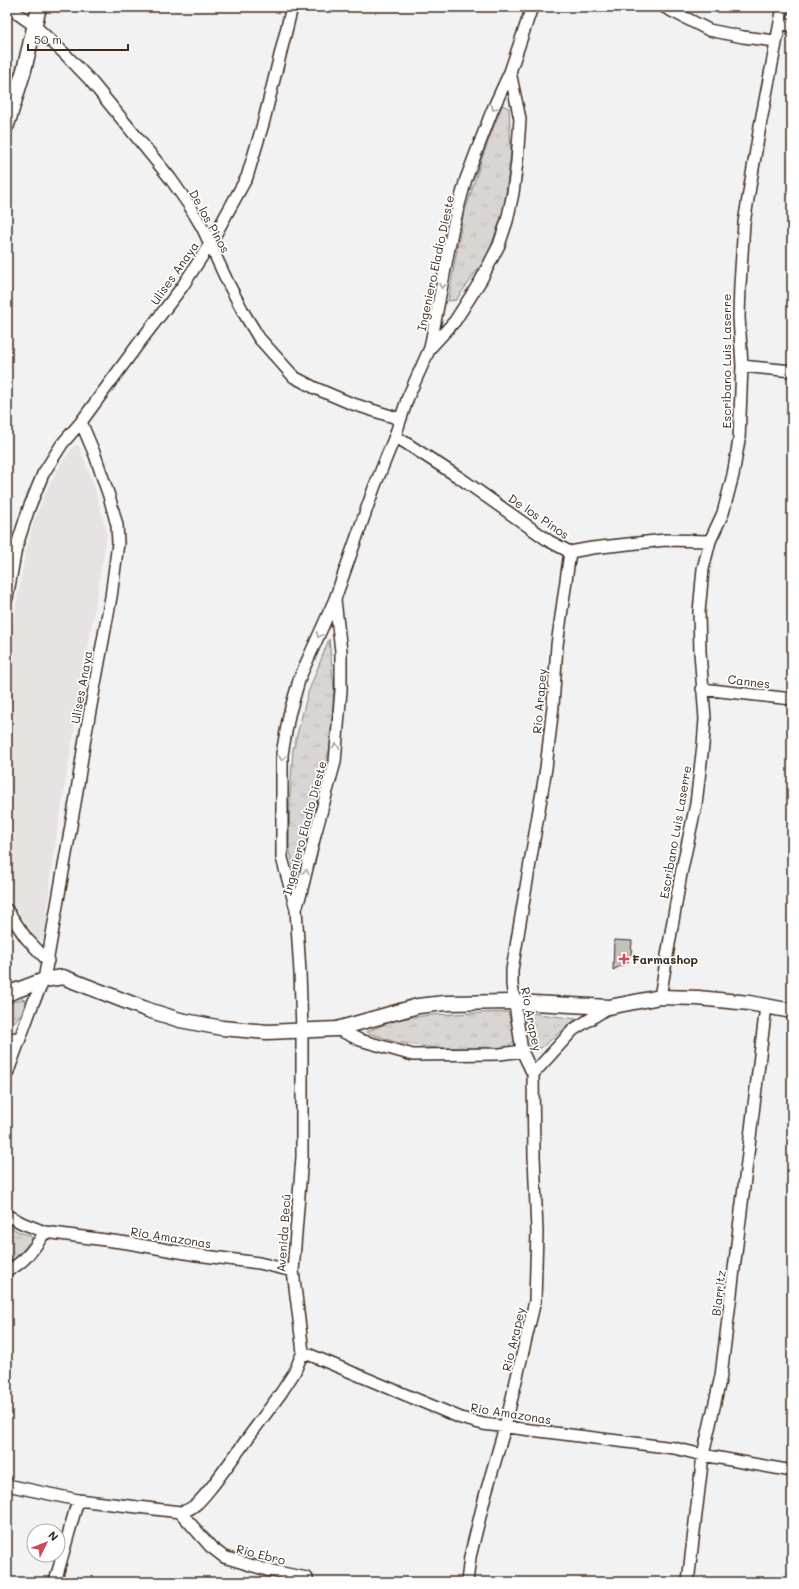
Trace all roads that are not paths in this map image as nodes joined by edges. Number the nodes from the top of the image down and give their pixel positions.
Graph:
1 (8, 7) edge
2 (40, 7) edge
3 (292, 7) edge
4 (532, 7) edge
5 (664, 7) edge
6 (783, 7) edge
7 (780, 23) junction
8 (35, 26) junction
9 (792, 26) edge
10 (776, 41) junction
11 (510, 72) junction
12 (7, 126) edge
13 (210, 244) junction
14 (430, 348) junction
15 (742, 366) junction
16 (792, 371) edge
17 (400, 419) junction
18 (80, 422) junction
19 (395, 436) junction
20 (710, 541) junction
21 (570, 552) junction
22 (7, 598) edge
23 (335, 599) junction
24 (702, 689) junction
25 (792, 699) edge
26 (7, 910) edge
27 (296, 910) junction
28 (48, 961) junction
29 (44, 980) junction
30 (7, 994) edge
31 (660, 997) junction
32 (514, 1002) junction
33 (766, 1006) junction
34 (609, 1007) junction
35 (792, 1011) edge
36 (337, 1029) junction
37 (302, 1031) junction
38 (19, 1038) junction
39 (7, 1039) edge
40 (522, 1051) junction
41 (7, 1074) edge
42 (533, 1074) junction
43 (7, 1215) edge
44 (45, 1232) junction
45 (7, 1271) edge
46 (293, 1271) junction
47 (302, 1352) junction
48 (505, 1427) junction
49 (703, 1455) junction
50 (792, 1471) edge
51 (7, 1485) edge
52 (78, 1500) junction
53 (180, 1512) junction
54 (307, 1578) dead end
55 (55, 1582) edge
56 (467, 1582) edge
57 (688, 1582) edge

1 - 8 street, De los Pinos
2 - 8 street
3 - 13 street, Ulises Anaya
4 - 11 street, Ingeniero Eladio Dieste
5 - 10 street
6 - 7 street, Escribano Luis Laserre
7 - 9 street
7 - 10 street, Escribano Luis Laserre
8 - 12 street
8 - 13 street, De los Pinos
10 - 15 street, Escribano Luis Laserre
11 -> 14 street, Ingeniero Eladio Dieste
11 - 14 street, Ingeniero Eladio Dieste
13 - 17 street, De los Pinos
13 - 18 street, Ulises Anaya
14 - 17 street, Ingeniero Eladio Dieste
15 - 16 street
15 - 20 street, Escribano Luis Laserre
17 - 19 street, Ingeniero Eladio Dieste
18 - 22 street, Ulises Anaya
18 - 28 street, Ulises Anaya
19 - 21 street, De los Pinos
19 - 23 street, Ingeniero Eladio Dieste
20 - 21 street, De los Pinos
20 - 24 street, Escribano Luis Laserre
21 - 32 street, Río Arapey
27 -> 23 street, Ingeniero Eladio Dieste
23 -> 27 street, Ingeniero Eladio Dieste
24 - 25 street, Cannes
24 - 31 street, Escribano Luis Laserre
26 - 28 street
27 - 37 street, Avenida Becú
28 - 29 street, Ulises Anaya
29 - 30 street
29 - 37 street
29 - 38 street, Ulises Anaya
31 - 33 street
31 - 34 street
32 - 34 street
32 - 36 street
32 - 40 street, Río Arapey
33 - 35 street
33 - 49 street, Biarritz
34 - 42 street
36 - 37 street
36 - 40 street
37 - 46 street, Avenida Becú
38 - 39 street
38 - 41 street, Ulises Anaya
40 - 42 street, Río Arapey
42 - 48 street, Río Arapey
43 - 44 street, Río Amazonas
44 - 45 street
44 - 46 street, Río Amazonas
46 - 47 street, Avenida Becú
47 - 48 street, Río Amazonas
47 - 53 street, Avenida Becú
48 - 49 street, Río Amazonas
48 - 56 street, Río Arapey
49 - 50 street, Río Amazonas
49 - 57 street, Biarritz
51 - 52 street
52 - 53 street
52 - 55 street
53 - 54 street, Río Ebro

